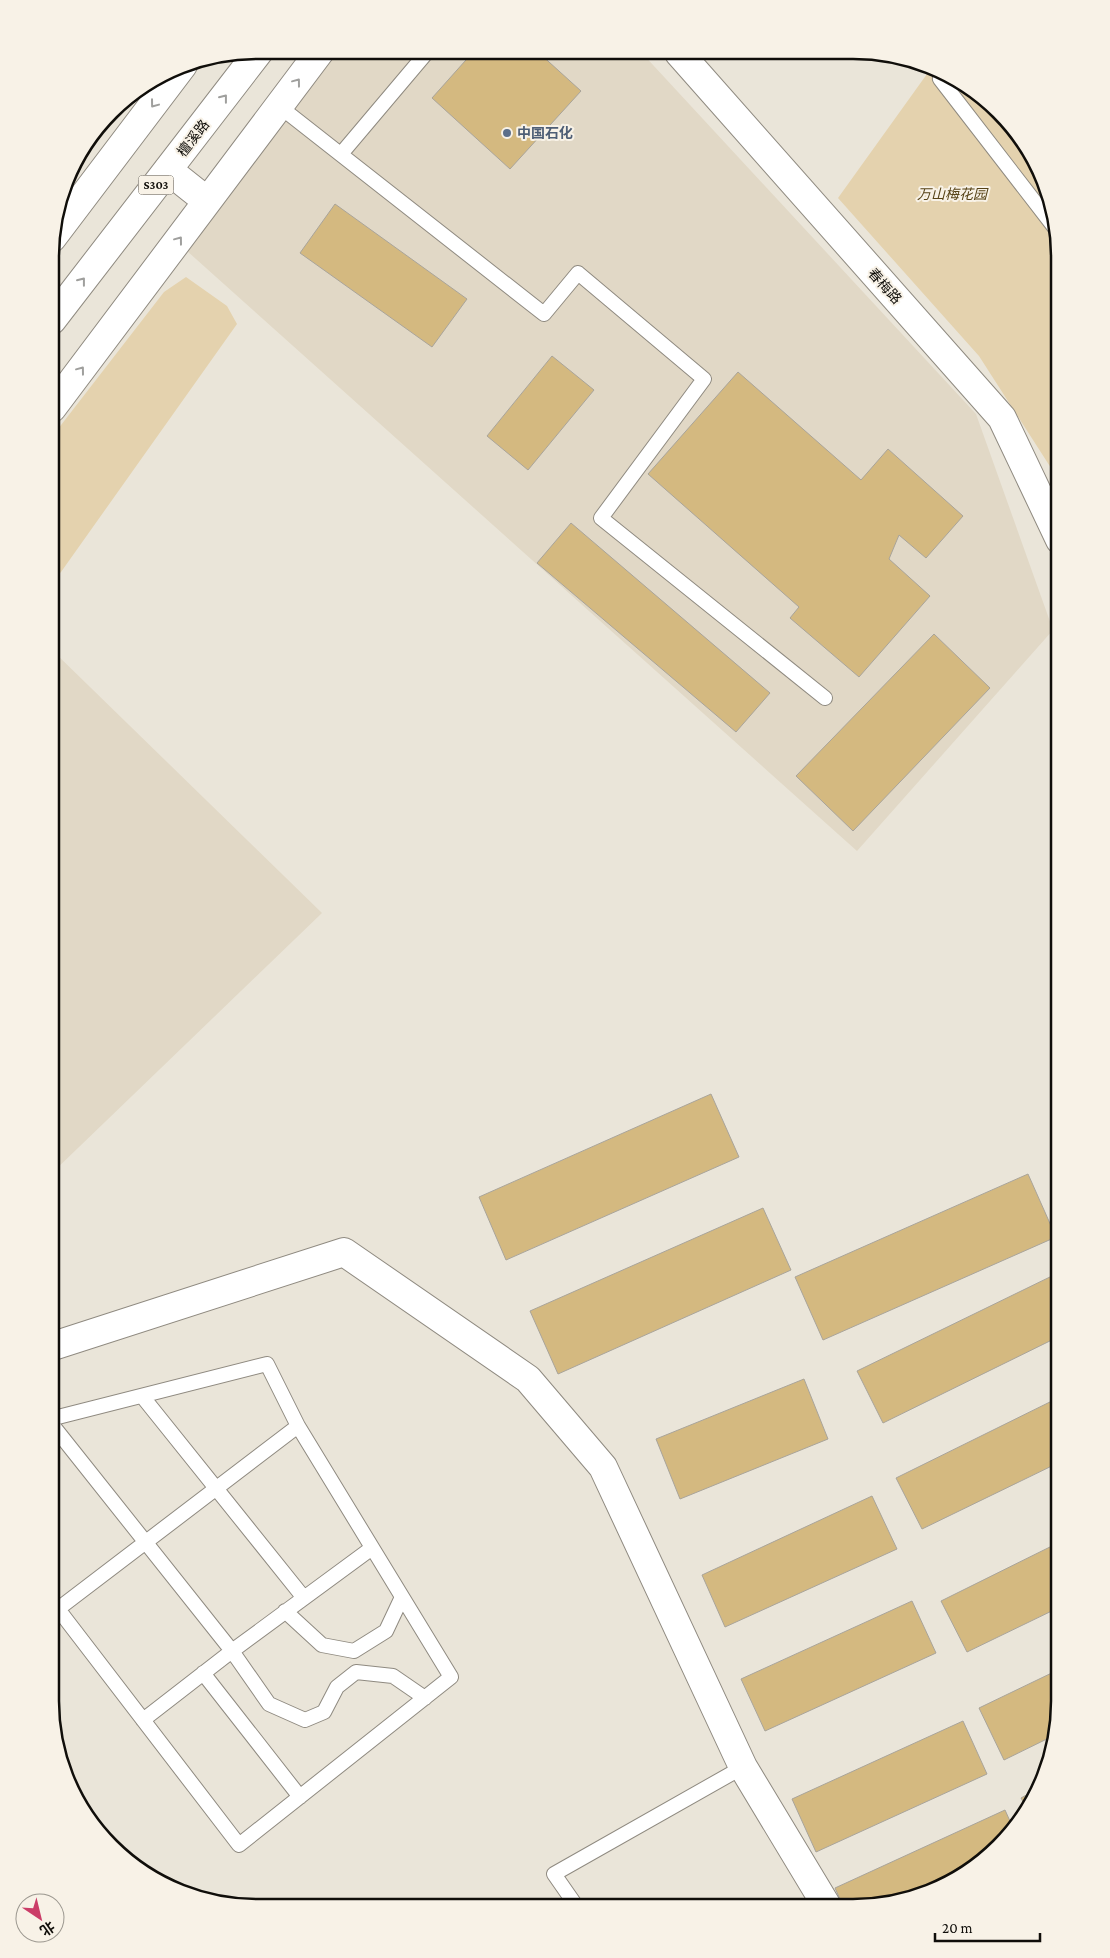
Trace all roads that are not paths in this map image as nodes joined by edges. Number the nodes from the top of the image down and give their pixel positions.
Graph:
1 (253, 59) edge
2 (314, 59) edge
3 (421, 59) edge
4 (684, 59) edge
5 (174, 77) edge
6 (940, 79) edge
7 (279, 106) junction
8 (340, 154) junction
9 (168, 170) junction
10 (207, 202) junction
11 (1047, 217) edge
12 (61, 226) edge
13 (59, 311) edge
14 (59, 399) edge
15 (1051, 521) edge
16 (825, 698) dead end
17 (59, 1344) edge
18 (142, 1396) junction
19 (59, 1418) edge
20 (298, 1426) junction
21 (59, 1431) edge
22 (216, 1488) junction
23 (146, 1542) junction
24 (372, 1548) junction
25 (402, 1597) junction
26 (304, 1598) junction
27 (59, 1601) edge
28 (59, 1611) edge
29 (286, 1611) junction
30 (232, 1650) junction
31 (203, 1673) junction
32 (425, 1698) junction
33 (143, 1720) junction
34 (744, 1767) junction
35 (300, 1796) junction
36 (571, 1899) edge
37 (823, 1899) edge

9 -> 1 street, 檀溪路 / S303
7 -> 2 street
3 - 8 lane
4 - 15 street, 春梅路
5 -> 12 street
6 - 11 lane
7 - 8 lane
7 - 10 street
8 - 16 lane
9 - 10 street
13 -> 9 street, 檀溪路 / S303
14 -> 10 street
17 - 34 street
18 - 19 lane
18 - 20 lane
18 - 22 lane
20 - 22 lane
20 - 24 lane
21 - 23 lane
22 - 23 lane
22 - 26 lane
23 - 27 lane
23 - 30 lane
24 - 25 lane
24 - 26 lane
25 - 29 lane
25 - 32 lane
26 - 29 lane
28 - 33 lane
29 - 30 lane
30 - 31 lane
30 - 32 lane
31 - 33 lane
31 - 35 lane
32 - 35 lane
33 - 35 lane
34 - 36 lane
34 - 37 street

